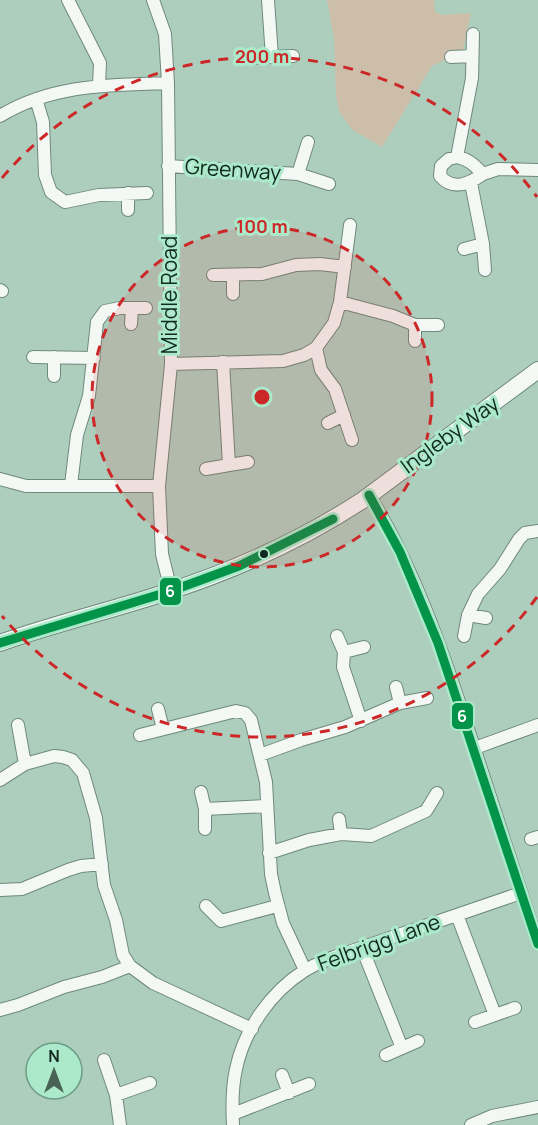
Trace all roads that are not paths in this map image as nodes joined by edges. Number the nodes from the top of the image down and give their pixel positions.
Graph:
1 (68, 0) edge
2 (153, 0) edge
3 (268, 0) edge
4 (473, 34) dead end
5 (293, 56) dead end
6 (472, 56) junction
7 (272, 57) junction
8 (451, 57) dead end
9 (249, 58) dead end
10 (168, 83) junction
11 (99, 85) junction
12 (36, 99) junction
13 (1, 113) edge
14 (308, 142) dead end
15 (457, 157) junction
16 (168, 166) junction
17 (538, 170) edge
18 (298, 174) junction
19 (483, 174) junction
20 (329, 183) dead end
21 (471, 183) junction
22 (128, 193) junction
23 (147, 193) dead end
24 (128, 210) dead end
25 (350, 225) dead end
26 (483, 244) junction
27 (464, 249) dead end
28 (345, 267) junction
29 (485, 270) dead end
30 (234, 274) junction
31 (213, 275) dead end
32 (234, 294) dead end
33 (340, 302) junction
34 (132, 308) junction
35 (146, 308) dead end
36 (131, 324) dead end
37 (415, 325) junction
38 (438, 325) dead end
39 (415, 341) dead end
40 (316, 348) junction
41 (33, 357) dead end
42 (54, 357) junction
43 (94, 358) junction
44 (223, 362) junction
45 (171, 364) junction
46 (538, 370) edge
47 (54, 376) dead end
48 (344, 415) junction
49 (328, 423) dead end
50 (352, 440) dead end
51 (248, 462) dead end
52 (229, 465) junction
53 (206, 469) dead end
54 (0, 479) edge
55 (71, 486) junction
56 (159, 486) junction
57 (366, 497) junction
58 (538, 531) edge
59 (171, 591) junction
60 (468, 615) junction
61 (486, 618) dead end
62 (337, 636) dead end
63 (464, 636) dead end
64 (0, 643) edge
65 (364, 647) dead end
66 (344, 652) junction
67 (396, 687) dead end
68 (427, 698) dead end
69 (400, 703) junction
70 (158, 709) dead end
71 (361, 721) junction
72 (18, 725) dead end
73 (538, 725) edge
74 (163, 729) junction
75 (140, 735) dead end
76 (475, 748) junction
77 (260, 754) junction
78 (25, 764) junction
79 (0, 780) edge
80 (201, 792) dead end
81 (436, 793) dead end
82 (267, 806) junction
83 (205, 809) junction
84 (339, 819) dead end
85 (205, 829) dead end
86 (341, 834) junction
87 (269, 853) junction
88 (102, 864) junction
89 (0, 890) edge
90 (521, 893) junction
91 (206, 906) dead end
92 (277, 906) junction
93 (458, 915) junction
94 (538, 944) edge
95 (362, 948) junction
96 (130, 966) junction
97 (305, 970) junction
98 (515, 1008) dead end
99 (0, 1010) edge
100 (495, 1015) junction
101 (475, 1022) dead end
102 (252, 1029) junction
103 (418, 1041) dead end
104 (402, 1048) junction
105 (386, 1055) dead end
106 (105, 1060) dead end
107 (282, 1075) dead end
108 (150, 1083) dead end
109 (309, 1084) dead end
110 (289, 1093) junction
111 (116, 1095) junction
112 (538, 1107) edge
113 (233, 1119) edge
114 (120, 1125) edge
115 (471, 1125) edge

1 - 11 street
2 - 10 street, Middle Road
3 - 7 street
4 - 6 street
5 - 7 street
6 - 8 street
6 - 15 street
7 - 9 street
10 - 11 street
10 - 16 street, Middle Road
11 - 12 street
12 - 13 street
12 - 22 street
14 - 18 street, Greenway
15 - 19 street
15 - 21 street
16 - 18 street, Greenway
16 - 45 street, Middle Road
17 - 19 street
18 - 20 street, Greenway
19 - 21 street
21 - 26 street
22 - 23 street
22 - 24 street
25 - 28 street
26 - 27 street
26 - 29 street
28 - 30 street
28 - 33 street
30 - 31 street
30 - 32 street
33 - 37 street
33 - 40 street
34 - 35 street
34 - 36 street
34 - 43 street
37 - 38 street
37 - 39 street
40 - 44 street
40 - 48 street
41 - 42 street
42 - 43 street
42 - 47 street
43 - 55 street
44 - 45 street
44 - 52 street
45 - 56 street, Middle Road
46 - 57 street, Ingleby Way
48 - 49 street
48 - 50 street
51 - 52 street
52 - 53 street
54 - 55 street
55 - 56 street
56 - 59 street, Middle Road
57 - 59 street, Ingleby Way
57 - 76 street
58 - 60 street
59 - 64 street
60 - 61 street
60 - 63 street
62 - 66 street
65 - 66 street
66 - 71 street
67 - 69 street
68 - 69 street
69 - 71 street
70 - 74 street
71 - 77 street
72 - 78 street
73 - 76 street
74 - 75 street
74 - 77 street
76 - 90 street
77 - 82 street
78 - 79 street
78 - 88 street
80 - 83 street
81 - 86 street
82 - 83 street
82 - 87 street
83 - 85 street
84 - 86 street
86 - 87 street
87 - 92 street
88 - 89 street
88 - 96 street
90 - 93 street, Felbrigg Lane
90 - 94 street
91 - 92 street
92 - 97 street
93 - 95 street, Felbrigg Lane
93 - 100 street
95 - 97 street, Felbrigg Lane
95 - 104 street
96 - 99 street
96 - 102 street
97 - 102 street, Felbrigg Lane
98 - 100 street
100 - 101 street
102 - 113 street, Felbrigg Lane
103 - 104 street
104 - 105 street
106 - 111 street
107 - 110 street
108 - 111 street
109 - 110 street
110 - 113 street
111 - 114 street
112 - 115 street

